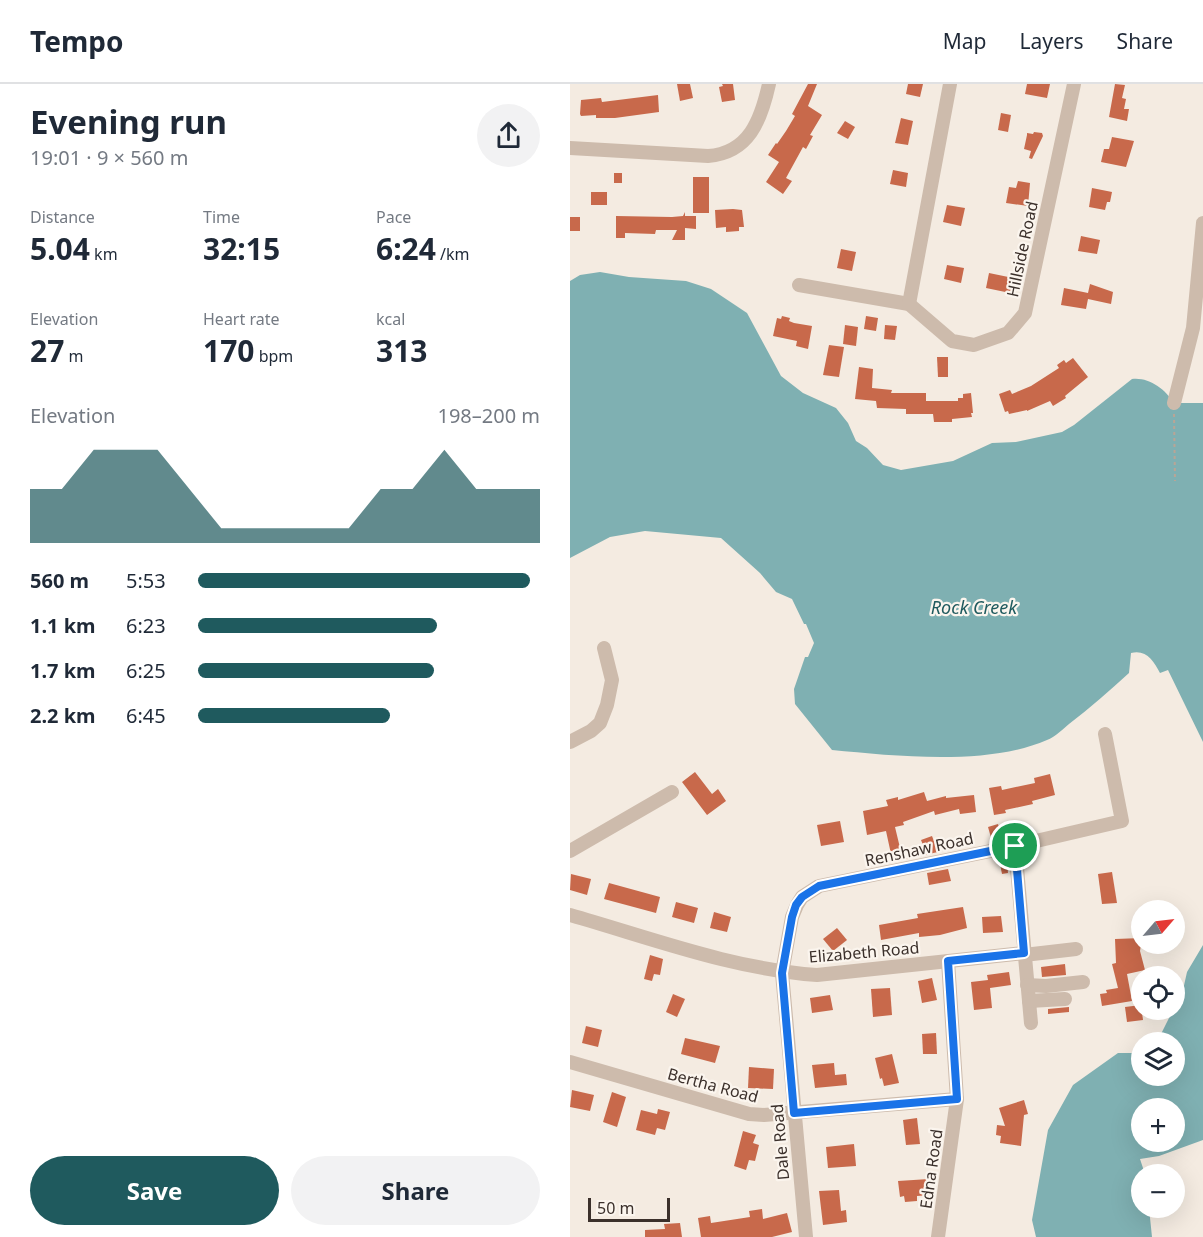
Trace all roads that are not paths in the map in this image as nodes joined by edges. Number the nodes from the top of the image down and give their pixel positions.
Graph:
1 (769, 84) edge
2 (950, 84) edge
3 (1074, 84) edge
4 (570, 148) edge
5 (1203, 223) edge
6 (799, 285) dead end
7 (909, 304) junction
8 (1174, 403) road end
9 (604, 648) dead end
10 (1106, 734) dead end
11 (570, 742) edge
12 (672, 792) dead end
13 (1015, 846) junction
14 (570, 851) edge
15 (570, 915) edge
16 (1076, 949) dead end
17 (1024, 954) junction
18 (948, 961) junction
19 (782, 973) junction
20 (1083, 982) dead end
21 (1027, 986) junction
22 (1065, 999) dead end
23 (1029, 1001) junction
24 (1030, 1023) dead end
25 (570, 1062) edge
26 (957, 1099) junction
27 (794, 1113) junction
28 (806, 1237) edge
29 (938, 1237) edge

1 - 4 street
2 - 7 street
3 - 7 street, Hillside Road
5 - 8 street
6 - 7 street
9 - 11 street
10 - 13 street, Renshaw Road
12 - 14 street
13 - 17 street
13 - 19 street, Renshaw Road
15 - 19 street, Elizabeth Road
16 - 17 street, Elizabeth Road
17 - 18 street, Elizabeth Road
17 - 21 street
18 - 19 street, Elizabeth Road
18 - 26 street, Edna Road
19 - 27 street, Dale Road
20 - 21 street
21 - 23 street
22 - 23 street
23 - 24 street
25 - 27 street, Bertha Road
26 - 27 street, Bertha Road
26 - 29 street, Edna Road
27 - 28 street, Dale Road

